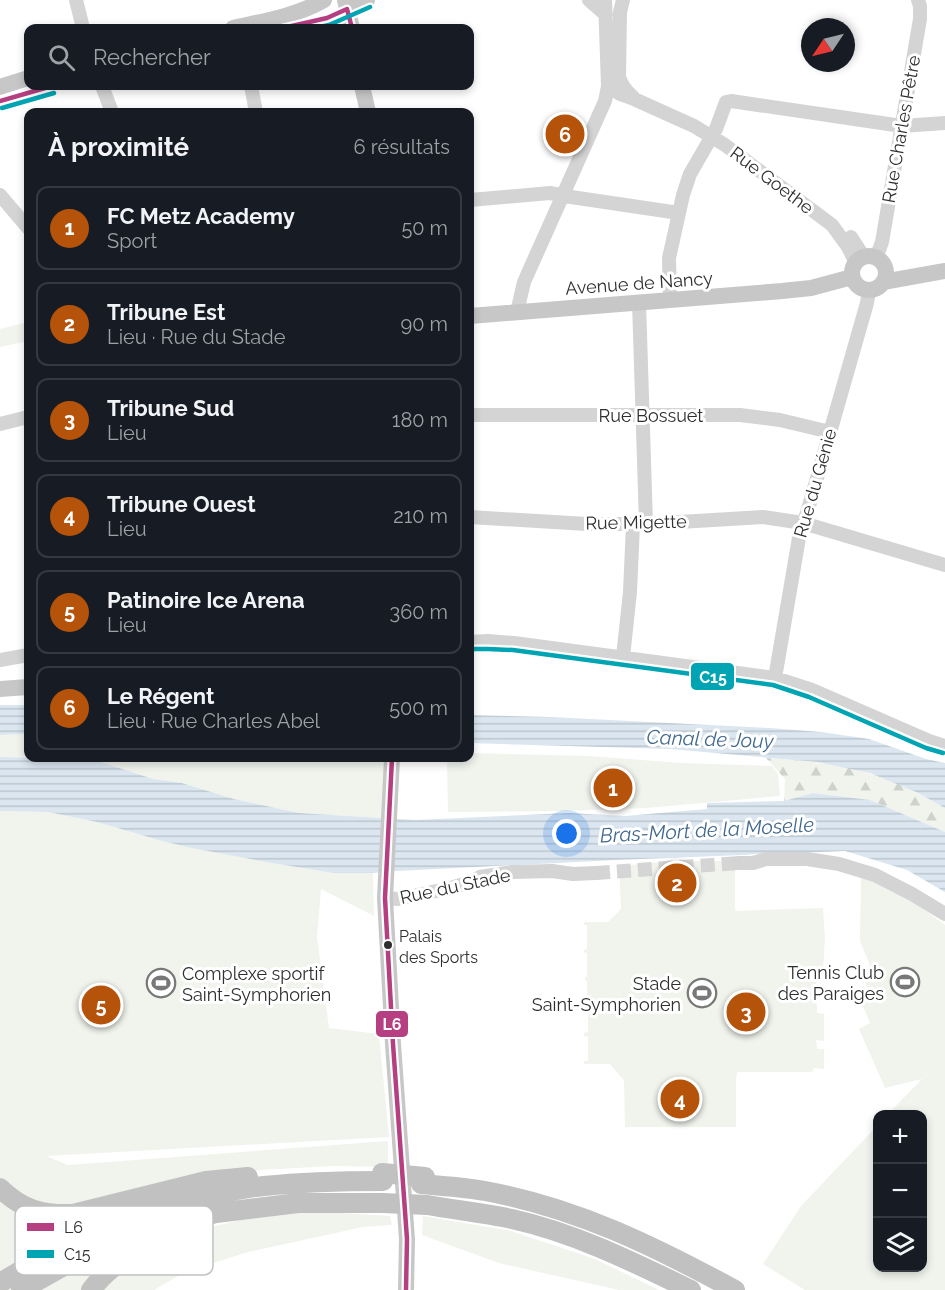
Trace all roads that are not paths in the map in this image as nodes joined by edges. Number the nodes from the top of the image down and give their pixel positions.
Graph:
1 (76, 0) edge
2 (324, 0) edge
3 (368, 0) edge
4 (589, 0) edge
5 (605, 0) edge
6 (623, 0) edge
7 (918, 0) edge
8 (343, 3) edge
9 (606, 15) junction
10 (82, 24) edge
11 (254, 24) edge
12 (351, 24) edge
13 (619, 76) junction
14 (24, 79) edge
15 (608, 86) junction
16 (0, 87) edge
17 (104, 90) edge
18 (252, 90) edge
19 (363, 90) edge
20 (634, 99) junction
21 (110, 108) edge
22 (255, 108) edge
23 (367, 108) edge
24 (945, 123) edge
25 (902, 126) junction
26 (712, 136) junction
27 (0, 195) edge
28 (562, 195) junction
29 (474, 200) edge
30 (679, 213) junction
31 (24, 223) edge
32 (945, 271) edge
33 (868, 273) junction
34 (670, 300) junction
35 (639, 302) junction
36 (517, 312) junction
37 (474, 315) edge
38 (474, 415) edge
39 (643, 416) junction
40 (24, 418) edge
41 (0, 424) edge
42 (830, 432) junction
43 (474, 517) edge
44 (803, 523) junction
45 (639, 524) junction
46 (945, 566) edge
47 (474, 642) edge
48 (24, 656) edge
49 (623, 657) junction
50 (0, 660) edge
51 (775, 678) junction
52 (24, 687) edge
53 (0, 689) edge
54 (945, 746) edge
55 (392, 762) edge
56 (738, 863) tunnel mouth
57 (596, 873) tunnel mouth
58 (386, 894) junction
59 (945, 914) edge
60 (382, 1177) junction
61 (0, 1188) edge
62 (298, 1203) junction
63 (25, 1206) edge
64 (105, 1206) edge
65 (174, 1206) edge
66 (213, 1214) edge
67 (213, 1224) edge
68 (15, 1274) edge
69 (48, 1275) edge
70 (105, 1275) edge
71 (0, 1283) edge
72 (21, 1290) edge
73 (91, 1290) edge
74 (406, 1290) edge
75 (691, 1290) edge
76 (735, 1290) edge

1 - 10 street
2 - 11 main road
3 - 8 main road
4 - 9 street
5 - 9 street
6 - 13 street
7 - 25 street, Rue Charles Pêtre
8 - 12 main road
9 - 15 street
13 - 15 street
13 - 20 street
14 - 16 main road
15 - 20 street, Rue Goethe
15 - 28 street
17 - 21 street
18 - 22 street
19 - 23 main road
20 - 26 street, Rue Goethe
24 - 25 street
25 - 26 street
25 - 33 street, Rue Charles Pêtre
26 - 30 street
26 - 33 street, Rue Goethe
27 - 31 street
28 - 29 street
28 - 30 street
28 - 36 street
30 - 34 street
32 - 33 main road, Avenue de Nancy
33 - 34 main road, Avenue de Nancy
33 - 42 street, Rue du Génie
34 - 35 main road, Avenue de Nancy
35 - 36 main road, Avenue de Nancy
35 - 39 street
36 - 37 main road, Avenue de Nancy
38 - 39 street, Rue Bossuet
39 - 42 street, Rue Bossuet
39 - 45 street
40 - 41 street
42 - 44 street, Rue du Génie
43 - 45 street, Rue Migette
44 - 45 street, Rue Migette
44 - 46 street, Rue Migette
44 - 51 street, Rue du Génie
45 - 49 street
47 - 49 street
48 - 50 street
49 - 51 street
51 - 54 street
52 - 53 main road
55 - 58 main road
56 - 59 street
57 - 58 street, Rue du Stade
58 - 74 main road
60 - 64 highway
60 - 65 highway
60 - 76 highway, bridge
61 - 63 highway
62 - 66 highway
62 - 67 highway
62 - 75 highway, bridge
68 - 71 highway
69 - 72 highway
70 - 73 highway

